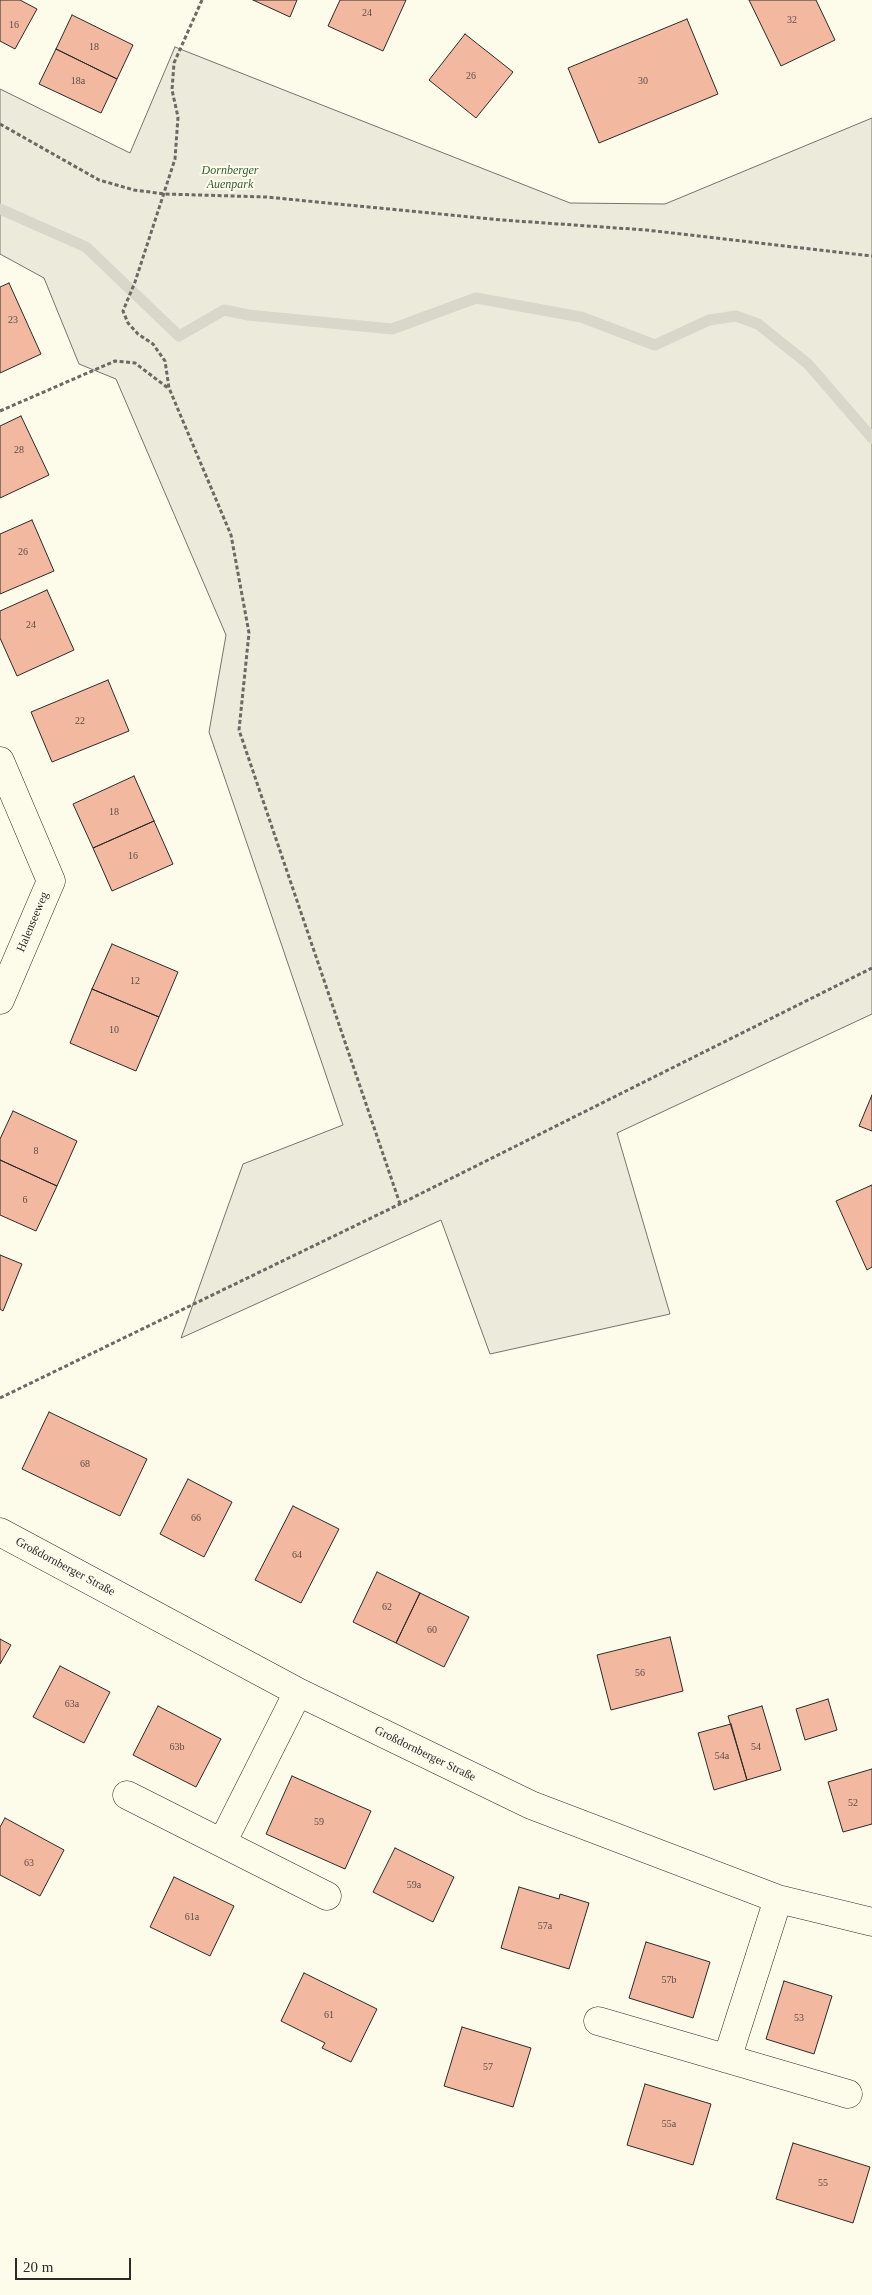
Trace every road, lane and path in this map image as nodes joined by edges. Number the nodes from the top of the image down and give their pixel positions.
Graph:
1 (202, 0) edge
2 (0, 124) edge
3 (165, 194) junction
4 (872, 256) edge
5 (169, 388) junction
6 (0, 411) edge
7 (0, 761) edge
8 (872, 968) edge
9 (0, 1000) edge
10 (400, 1204) junction
11 (0, 1398) edge
12 (0, 1532) edge
13 (298, 1692) junction
14 (127, 1795) dead end
15 (222, 1843) junction
16 (327, 1896) dead end
17 (778, 1900) junction
18 (872, 1922) edge
19 (598, 2021) dead end
20 (727, 2059) junction
21 (848, 2094) dead end

1 - 3 path
2 - 3 path
3 - 4 path
3 - 5 path
5 - 6 path
5 - 10 path
7 - 9 street, Halenseeweg
8 - 10 path
10 - 11 path
12 - 13 street, Großdornberger Straße
13 - 15 street
13 - 17 street, Großdornberger Straße
14 - 15 street
15 - 16 street
17 - 18 street, Großdornberger Straße
17 - 20 street
19 - 20 street
20 - 21 street

